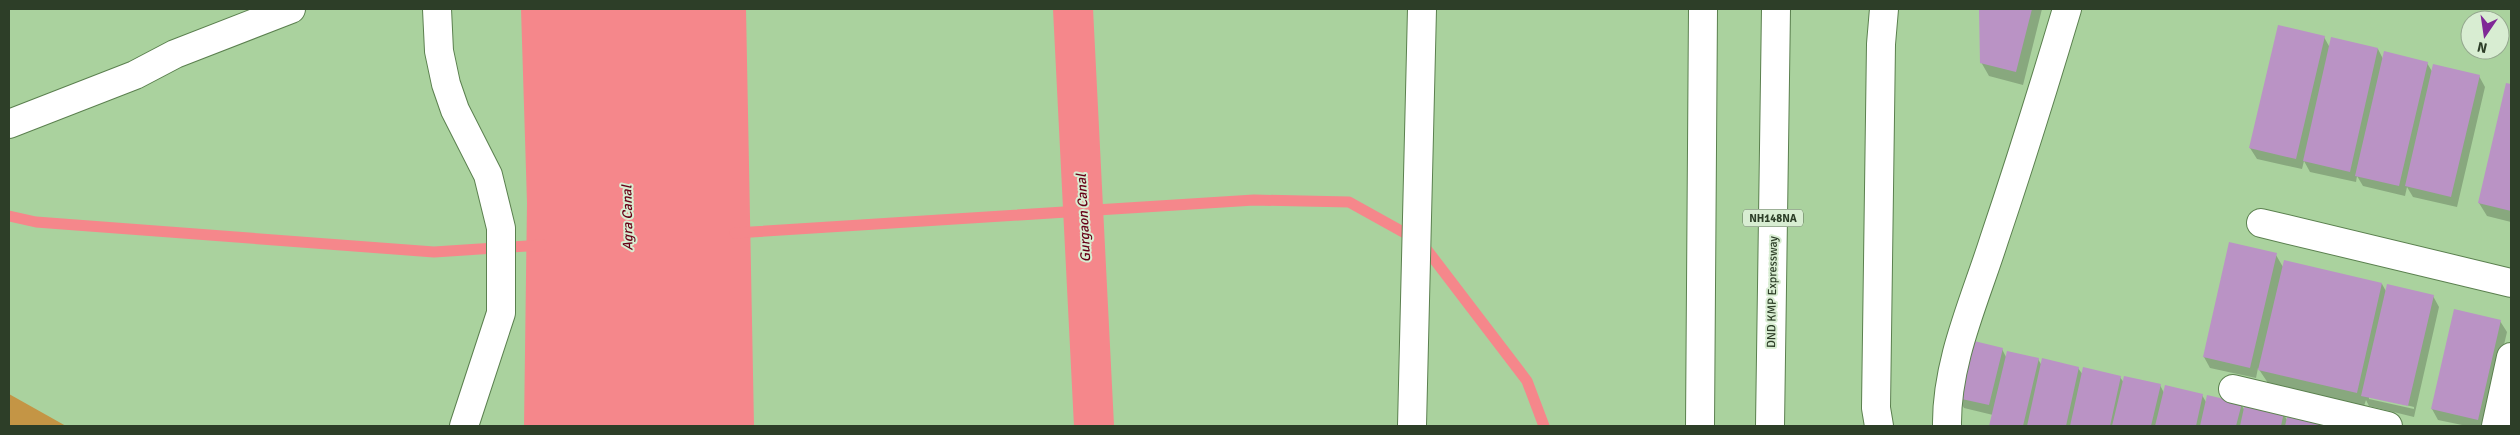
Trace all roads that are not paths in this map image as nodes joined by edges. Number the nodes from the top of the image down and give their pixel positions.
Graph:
1 (291, 9) edge
2 (437, 9) edge
3 (1422, 9) edge
4 (1703, 9) edge
5 (1776, 9) edge
6 (1884, 9) edge
7 (2067, 9) edge
8 (9, 124) edge
9 (2261, 223) dead end
10 (2511, 283) edge
11 (2511, 357) edge
12 (2233, 389) dead end
13 (1879, 420) edge
14 (464, 426) edge
15 (1412, 426) edge
16 (1700, 426) edge
17 (1770, 426) edge
18 (1947, 426) edge
19 (2388, 426) edge
20 (2496, 426) edge

1 - 8 main road
2 - 14 main road
3 - 15 main road
4 - 16 main road
5 - 17 main road, DND KMP Expressway / NH148NA
6 - 13 main road
7 - 18 main road
9 - 10 main road
11 - 20 main road
12 - 19 main road

